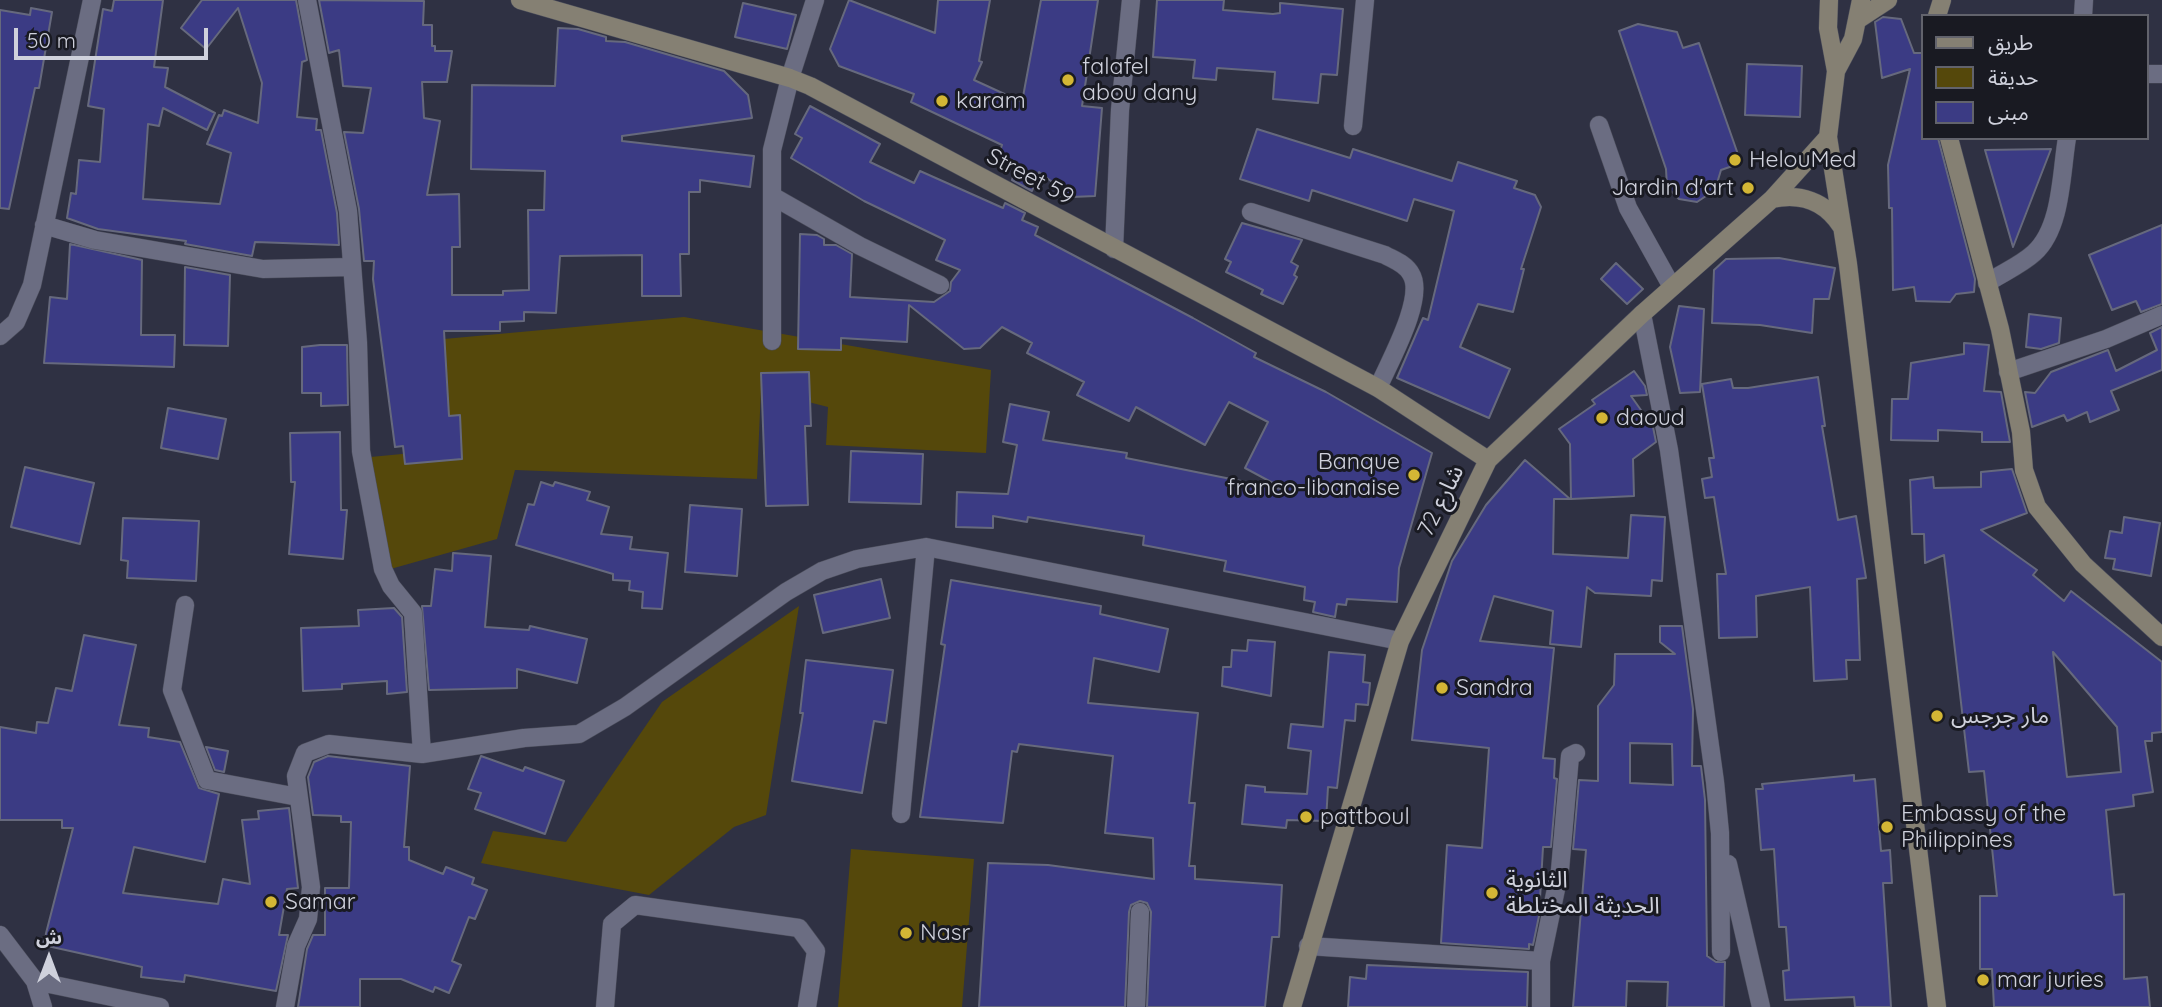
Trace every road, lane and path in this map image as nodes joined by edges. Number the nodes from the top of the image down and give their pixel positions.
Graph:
1 (92, 0) edge
2 (307, 0) edge
3 (520, 0) edge
4 (815, 0) edge
5 (1131, 0) edge
6 (1364, 0) edge
7 (1829, 0) edge
8 (1861, 0) edge
9 (1888, 0) edge
10 (1859, 19) junction
11 (1836, 71) junction
12 (790, 78) junction
13 (1599, 125) dead end
14 (1353, 127) dead end
15 (1828, 137) junction
16 (1950, 140) edge
17 (2067, 140) edge
18 (774, 197) junction
19 (1772, 199) junction
20 (1251, 212) dead end
21 (44, 225) junction
22 (1843, 230) junction
23 (1114, 249) junction
24 (351, 267) junction
25 (1987, 282) junction
26 (940, 285) dead end
27 (1672, 287) junction
28 (1642, 314) junction
29 (2162, 315) edge
30 (0, 336) edge
31 (772, 341) dead end
32 (2008, 372) junction
33 (1378, 388) junction
34 (1488, 460) junction
35 (926, 547) junction
36 (185, 605) dead end
37 (2162, 637) edge
38 (1400, 641) junction
39 (1576, 752) dead end
40 (422, 754) junction
41 (298, 797) junction
42 (901, 814) dead end
43 (1720, 833) junction
44 (1140, 912) dead end
45 (0, 935) edge
46 (1308, 946) junction
47 (1721, 952) dead end
48 (1541, 961) junction
49 (35, 981) junction
50 (43, 1007) edge
51 (160, 1007) edge
52 (285, 1007) edge
53 (605, 1007) edge
54 (807, 1007) edge
55 (1136, 1007) edge
56 (1292, 1007) edge
57 (1541, 1007) edge
58 (1761, 1007) edge
59 (1937, 1007) edge

1 - 21 street
2 - 24 street
3 - 12 street, Street 59
4 - 12 street
5 - 23 street
6 - 14 street
7 - 11 street
8 - 10 street
9 - 10 street
10 - 11 street
11 - 15 street
12 - 18 street
12 - 23 street, Street 59
13 - 27 street
15 - 19 street, شارع 72
15 - 22 street
16 - 25 street
17 - 25 street
18 - 26 street
18 - 31 street
19 - 22 street
19 - 27 street, شارع 72
20 - 33 street
21 - 24 street
21 - 30 street
22 - 59 street
23 - 33 street, Street 59
24 - 40 street
25 - 32 street
27 - 28 street, شارع 72
28 - 34 street, شارع 72
28 - 43 street
29 - 32 street
32 - 37 street
33 - 34 street, Street 59
34 - 38 street, شارع 72
35 - 38 street
35 - 40 street
35 - 42 street
36 - 41 street
38 - 46 street, شارع 72
39 - 48 street
40 - 41 street
41 - 52 street
43 - 47 street
43 - 58 street
44 - 55 street
45 - 49 street
46 - 48 street
46 - 56 street, شارع 72
48 - 57 street
49 - 50 street
49 - 51 street
53 - 54 street

